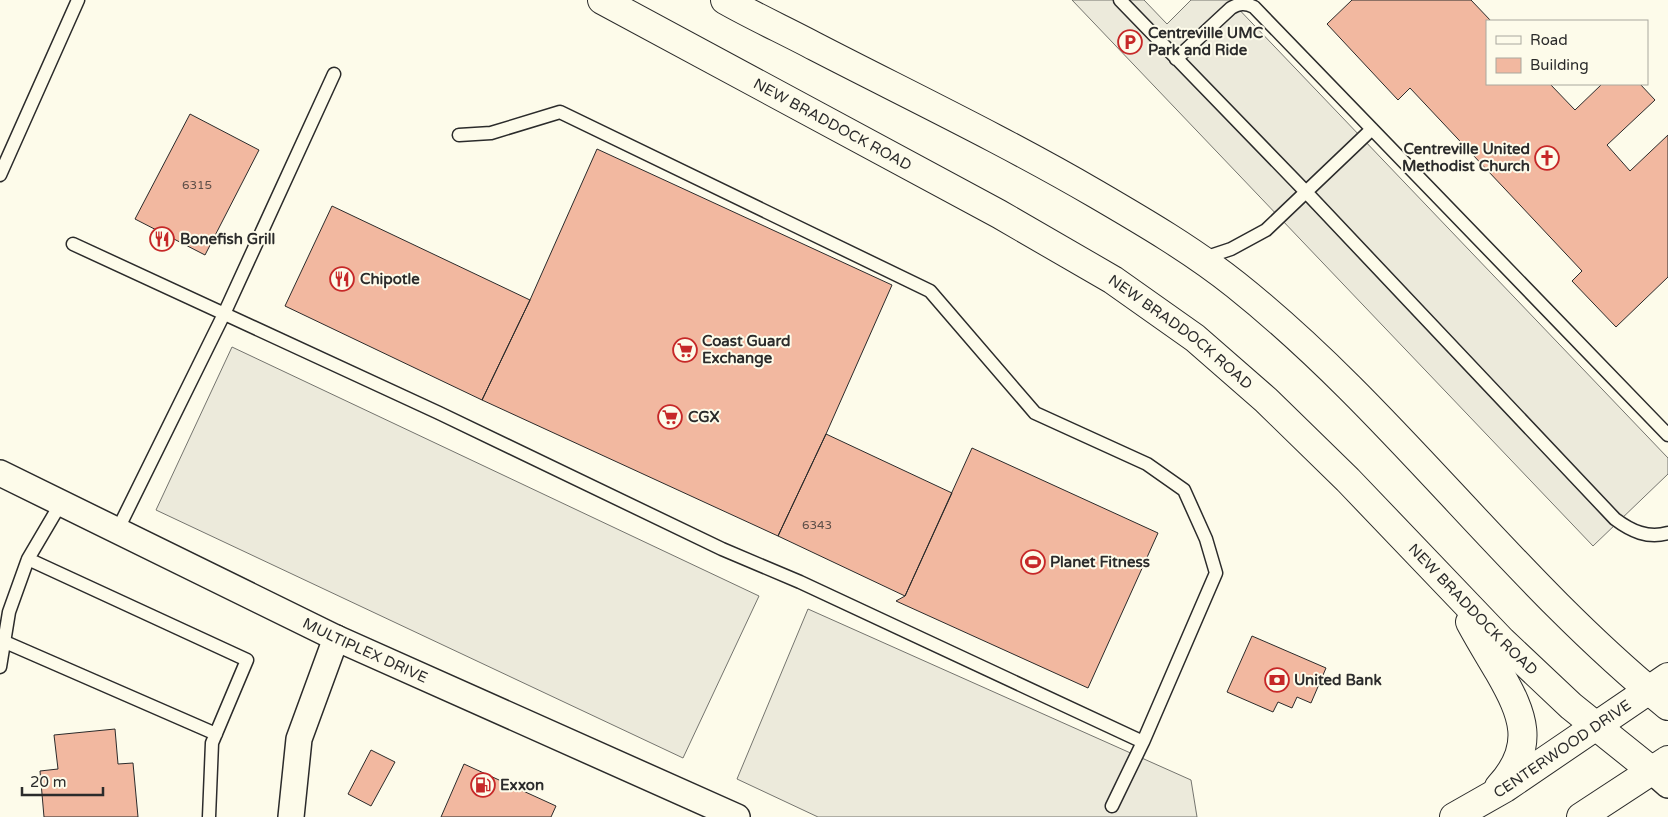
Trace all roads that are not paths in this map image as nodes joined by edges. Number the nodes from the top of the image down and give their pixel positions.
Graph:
1 (78, 0) edge
2 (602, 0) edge
3 (726, 0) edge
4 (1120, 0) edge
5 (1176, 59) junction
6 (334, 74) dead end
7 (1372, 129) junction
8 (459, 135) dead end
9 (4, 157) edge
10 (0, 175) edge
11 (1306, 192) junction
12 (73, 244) dead end
13 (1201, 259) junction
14 (224, 314) junction
15 (1668, 434) edge
16 (0, 473) edge
17 (61, 503) junction
18 (117, 531) junction
19 (1668, 533) edge
20 (28, 559) junction
21 (1445, 580) junction
22 (336, 638) junction
23 (5, 642) junction
24 (0, 667) edge
25 (1662, 691) edge
26 (1596, 726) junction
27 (216, 734) junction
28 (1143, 742) junction
29 (1663, 772) edge
30 (1488, 798) junction
31 (1112, 806) dead end
32 (209, 817) edge
33 (292, 817) edge
34 (737, 817) edge
35 (1454, 817) edge
36 (1581, 817) edge

1 - 9 lane
2 - 21 street, NEW BRADDOCK ROAD
3 - 13 street
4 - 5 lane
5 - 7 lane
5 - 11 lane
6 - 14 lane
7 - 11 lane
7 - 15 lane
8 - 28 lane
9 - 10 lane
11 - 13 lane
11 - 19 lane
12 - 14 lane
13 - 25 street
14 - 18 lane
14 - 28 lane
16 - 17 street, MULTIPLEX DRIVE
17 - 18 street, MULTIPLEX DRIVE
17 - 20 lane
18 - 22 street, MULTIPLEX DRIVE
20 - 23 lane
20 - 27 lane
21 - 26 street, NEW BRADDOCK ROAD
21 - 30 street
22 - 33 street
22 - 34 street, MULTIPLEX DRIVE
23 - 24 lane
23 - 27 lane
25 - 26 street, CENTERWOOD DRIVE
26 - 29 street, NEW BRADDOCK ROAD
26 - 30 street, CENTERWOOD DRIVE
27 - 32 lane
28 - 31 lane
29 - 36 street
30 - 35 street, CENTERWOOD DRIVE

